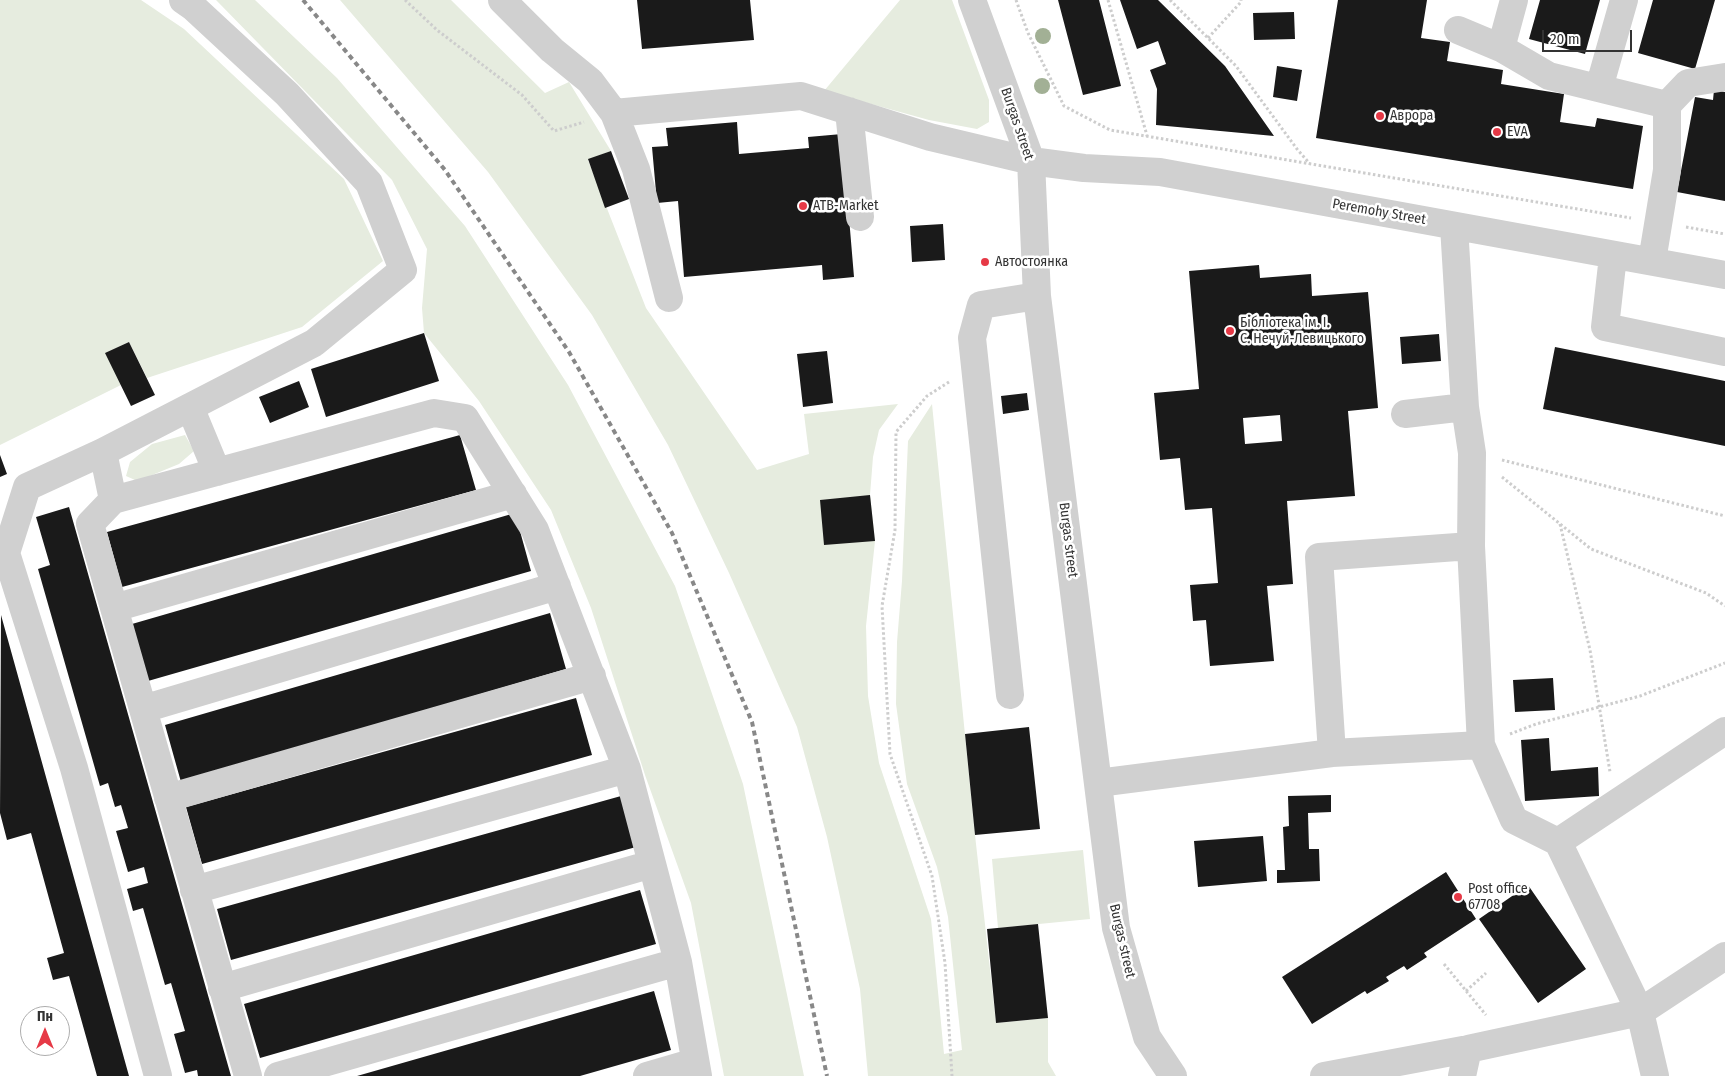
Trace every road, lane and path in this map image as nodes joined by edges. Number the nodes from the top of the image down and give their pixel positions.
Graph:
1 (183, 0) edge
2 (406, 0) edge
3 (502, 0) edge
4 (972, 0) edge
5 (1016, 0) edge
6 (1108, 0) edge
7 (1170, 0) edge
8 (1241, 0) edge
9 (1514, 0) edge
10 (1624, 0) edge
11 (1458, 30) dead end
12 (1208, 38) junction
13 (1502, 48) junction
14 (1725, 77) edge
15 (1599, 88) junction
16 (1667, 105) junction
17 (849, 111) junction
18 (614, 113) junction
19 (1148, 137) junction
20 (1031, 162) junction
21 (1310, 164) junction
22 (1160, 172) junction
23 (860, 217) dead end
24 (1658, 223) junction
25 (1454, 226) junction
26 (1725, 234) edge
27 (1613, 256) junction
28 (1652, 261) junction
29 (1725, 275) edge
30 (1037, 296) junction
31 (669, 298) dead end
32 (1725, 352) edge
33 (974, 365) junction
34 (190, 407) junction
35 (1465, 407) junction
36 (1405, 414) dead end
37 (103, 452) junction
38 (1472, 453) junction
39 (217, 472) junction
40 (513, 494) junction
41 (114, 500) junction
42 (1725, 516) edge
43 (1560, 523) junction
44 (1470, 546) junction
45 (557, 586) junction
46 (1725, 606) edge
47 (114, 608) junction
48 (1725, 663) edge
49 (592, 676) junction
50 (1010, 695) dead end
51 (1599, 707) junction
52 (143, 709) junction
53 (1725, 731) edge
54 (1481, 746) junction
55 (1332, 754) junction
56 (627, 769) junction
57 (1098, 783) junction
58 (168, 798) junction
59 (1615, 804) junction
60 (1558, 842) junction
61 (652, 864) junction
62 (194, 890) junction
63 (1725, 956) edge
64 (678, 962) junction
65 (1444, 964) dead end
66 (1486, 973) dead end
67 (222, 988) junction
68 (1466, 991) junction
69 (1640, 1012) junction
70 (1506, 1041) junction
71 (1468, 1050) junction
72 (697, 1069) edge
73 (158, 1076) edge
74 (248, 1076) edge
75 (278, 1076) edge
76 (647, 1076) edge
77 (952, 1076) edge
78 (1173, 1076) edge
79 (1324, 1076) edge
80 (1462, 1076) edge
81 (1656, 1076) edge

1 - 34 street
2 - 18 path
3 - 18 street
4 - 20 street, Burgas street
5 - 19 path
6 - 19 path
7 - 12 path
8 - 12 path
9 - 13 street
10 - 15 street
11 - 13 street
12 - 21 path
13 - 15 street
14 - 16 street
15 - 16 street
16 - 24 street
17 - 18 street, Peremohy Street
17 - 20 street, Peremohy Street
17 - 23 street
18 - 31 street
19 - 21 path
19 - 22 path
20 - 22 street, Peremohy Street
20 - 30 street, Burgas street
21 - 24 path
22 - 25 street, Peremohy Street
24 - 26 path
24 - 28 street
25 - 27 street, Peremohy Street
25 - 35 street
27 - 28 street, Peremohy Street
27 - 32 street
28 - 29 street, Peremohy Street
30 - 33 street
30 - 57 street, Burgas street
33 - 50 street
33 - 77 path
34 - 37 street
34 - 39 street
35 - 36 street
35 - 38 street
37 - 41 street
37 - 73 street
38 - 42 path
38 - 43 path
38 - 44 street
39 - 40 street
39 - 41 street
40 - 45 street
40 - 47 street
41 - 47 street
43 - 46 path
43 - 51 path
44 - 54 street
44 - 55 street
45 - 49 street
45 - 52 street
47 - 52 street
48 - 51 path
49 - 56 street
49 - 58 street
51 - 54 path
51 - 59 path
52 - 58 street
53 - 59 street
54 - 55 street
54 - 60 street
55 - 57 street
56 - 61 street
56 - 62 street
57 - 78 street, Burgas street
58 - 62 street
59 - 60 street
60 - 69 street
61 - 64 street
61 - 67 street
62 - 67 street
63 - 69 street
64 - 72 street
64 - 75 street
65 - 68 path
66 - 68 path
67 - 74 street
68 - 70 path
69 - 70 street
69 - 81 street
70 - 71 street
71 - 79 street
71 - 80 street
72 - 76 street

